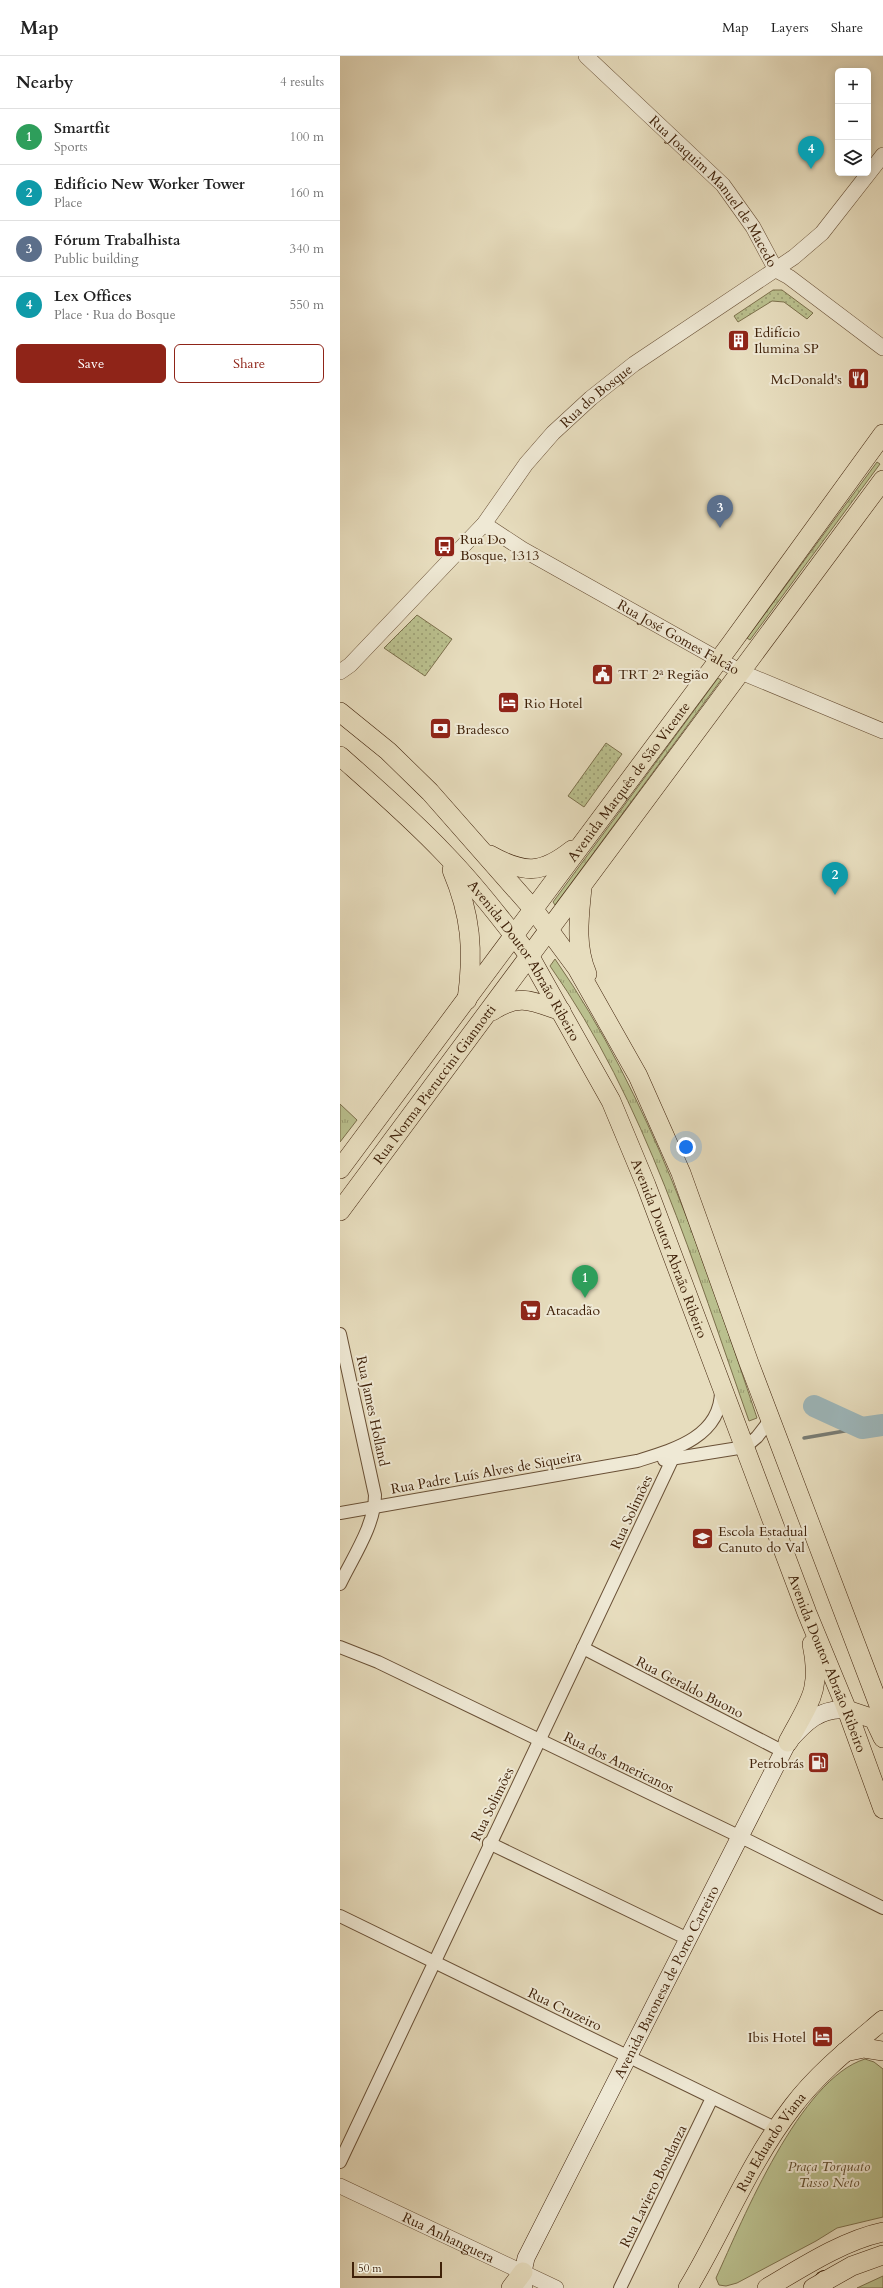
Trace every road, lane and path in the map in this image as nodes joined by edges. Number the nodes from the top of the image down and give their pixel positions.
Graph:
1 (586, 56) edge
2 (883, 155) edge
3 (776, 270) junction
4 (883, 348) edge
5 (883, 434) edge
6 (883, 480) edge
7 (484, 524) junction
8 (718, 659) junction
9 (340, 672) edge
10 (741, 672) junction
11 (340, 703) edge
12 (340, 712) edge
13 (356, 725) junction
14 (883, 730) edge
15 (340, 756) edge
16 (584, 842) junction
17 (483, 851) junction
18 (446, 855) junction
19 (582, 887) junction
20 (534, 910) junction
21 (550, 930) junction
22 (515, 936) junction
23 (530, 958) junction
24 (466, 1000) junction
25 (601, 1008) junction
26 (561, 1011) junction
27 (487, 1014) junction
28 (340, 1169) edge
29 (340, 1211) edge
30 (340, 1334) edge
31 (721, 1384) junction
32 (771, 1419) junction
33 (745, 1447) junction
34 (672, 1460) junction
35 (637, 1461) junction
36 (375, 1506) junction
37 (340, 1513) edge
38 (340, 1584) edge
39 (807, 1613) junction
40 (340, 1647) edge
41 (583, 1648) junction
42 (848, 1710) junction
43 (883, 1716) edge
44 (883, 1738) edge
45 (539, 1740) junction
46 (786, 1747) junction
47 (883, 1809) edge
48 (740, 1836) junction
49 (489, 1843) junction
50 (883, 1908) edge
51 (340, 1916) edge
52 (688, 1940) junction
53 (434, 1961) junction
54 (883, 2020) edge
55 (883, 2051) edge
56 (845, 2052) junction
57 (629, 2057) junction
58 (712, 2098) junction
59 (777, 2129) junction
60 (340, 2162) edge
61 (340, 2186) edge
62 (883, 2232) edge
63 (883, 2255) edge
64 (523, 2280) edge
65 (819, 2286) edge
66 (511, 2288) edge
67 (556, 2288) edge
68 (620, 2288) edge
69 (688, 2288) edge
70 (767, 2288) edge

1 - 3 street, Rua Joaquim Manuel de Macedo
2 - 3 street, Rua do Bosque
3 - 4 street, Rua Joaquim Manuel de Macedo
3 - 7 street, Rua do Bosque
5 - 8 main road, Avenida Marquês de São Vicente
6 - 10 main road, Avenida Marquês de São Vicente
7 - 8 street, Rua José Gomes Falcão
7 - 9 street, Rua do Bosque
8 - 10 street, Rua José Gomes Falcão
8 - 16 main road, Avenida Marquês de São Vicente
10 - 14 street, Rua José Gomes Falcão
10 - 19 main road, Avenida Marquês de São Vicente
11 - 13 main road
12 - 13 main road
13 - 17 main road
15 - 18 main road, Avenida Doutor Abraão Ribeiro
16 - 17 main road
16 - 20 main road, Avenida Marquês de São Vicente
17 - 20 main road
18 - 22 main road, Avenida Doutor Abraão Ribeiro
18 - 24 main road
19 - 21 main road, Avenida Marquês de São Vicente
19 - 25 main road
20 - 21 main road
20 - 22 main road, Avenida Marquês de São Vicente
21 - 23 main road, Avenida Marquês de São Vicente
21 - 25 main road
22 - 23 main road, Avenida Doutor Abraão Ribeiro
22 - 24 main road, Rua Norma Pieruccini Giannotti
23 - 26 main road, Avenida Doutor Abraão Ribeiro
23 - 27 main road, Rua Norma Pieruccini Giannotti
24 - 28 main road, Rua Norma Pieruccini Giannotti
25 - 32 main road
26 - 27 main road
26 - 31 main road, Avenida Doutor Abraão Ribeiro
27 - 29 main road, Rua Norma Pieruccini Giannotti
30 - 36 street, Rua James Holland
31 - 33 main road, Avenida Doutor Abraão Ribeiro
31 - 35 street, Rua Padre Luís Alves de Siqueira
32 - 33 street
32 - 43 main road
33 - 34 street, Rua Padre Luís Alves de Siqueira
33 - 39 main road, Avenida Doutor Abraão Ribeiro
34 - 35 street, Rua Padre Luís Alves de Siqueira
34 - 41 street, Rua Solimões
35 - 36 street, Rua Padre Luís Alves de Siqueira
36 - 37 street, Rua Padre Luís Alves de Siqueira
36 - 38 street, Rua James Holland
39 - 42 main road, Avenida Doutor Abraão Ribeiro
39 - 46 main road
40 - 45 street, Rua dos Americanos
41 - 45 street, Rua Solimões
41 - 46 street, Rua Geraldo Buono
42 - 44 main road
42 - 46 main road, Avenida Baronesa de Porto Carreiro
42 - 47 main road, Avenida Doutor Abraão Ribeiro
45 - 48 street, Rua dos Americanos
45 - 49 street, Rua Solimões
46 - 48 main road, Avenida Baronesa de Porto Carreiro
48 - 50 street, Rua dos Americanos
48 - 52 main road, Avenida Baronesa de Porto Carreiro
49 - 52 street
49 - 53 street, Rua Solimões
51 - 53 street, Rua Cruzeiro
52 - 57 main road, Avenida Baronesa de Porto Carreiro
53 - 57 street, Rua Cruzeiro
53 - 60 street, Rua Solimões
54 - 56 main road, Rua Eduardo Viana
55 - 56 main road
56 - 59 main road, Rua Eduardo Viana
57 - 58 street, Rua Cruzeiro
57 - 64 main road, Avenida Baronesa de Porto Carreiro
58 - 59 street, Rua Cruzeiro
58 - 68 street, Rua Laviero Bondanza
59 - 69 main road, Rua Eduardo Viana
61 - 64 street, Rua Anhanguera
62 - 70 main road
63 - 65 main road
64 - 66 main road
64 - 67 street, Rua Anhanguera

